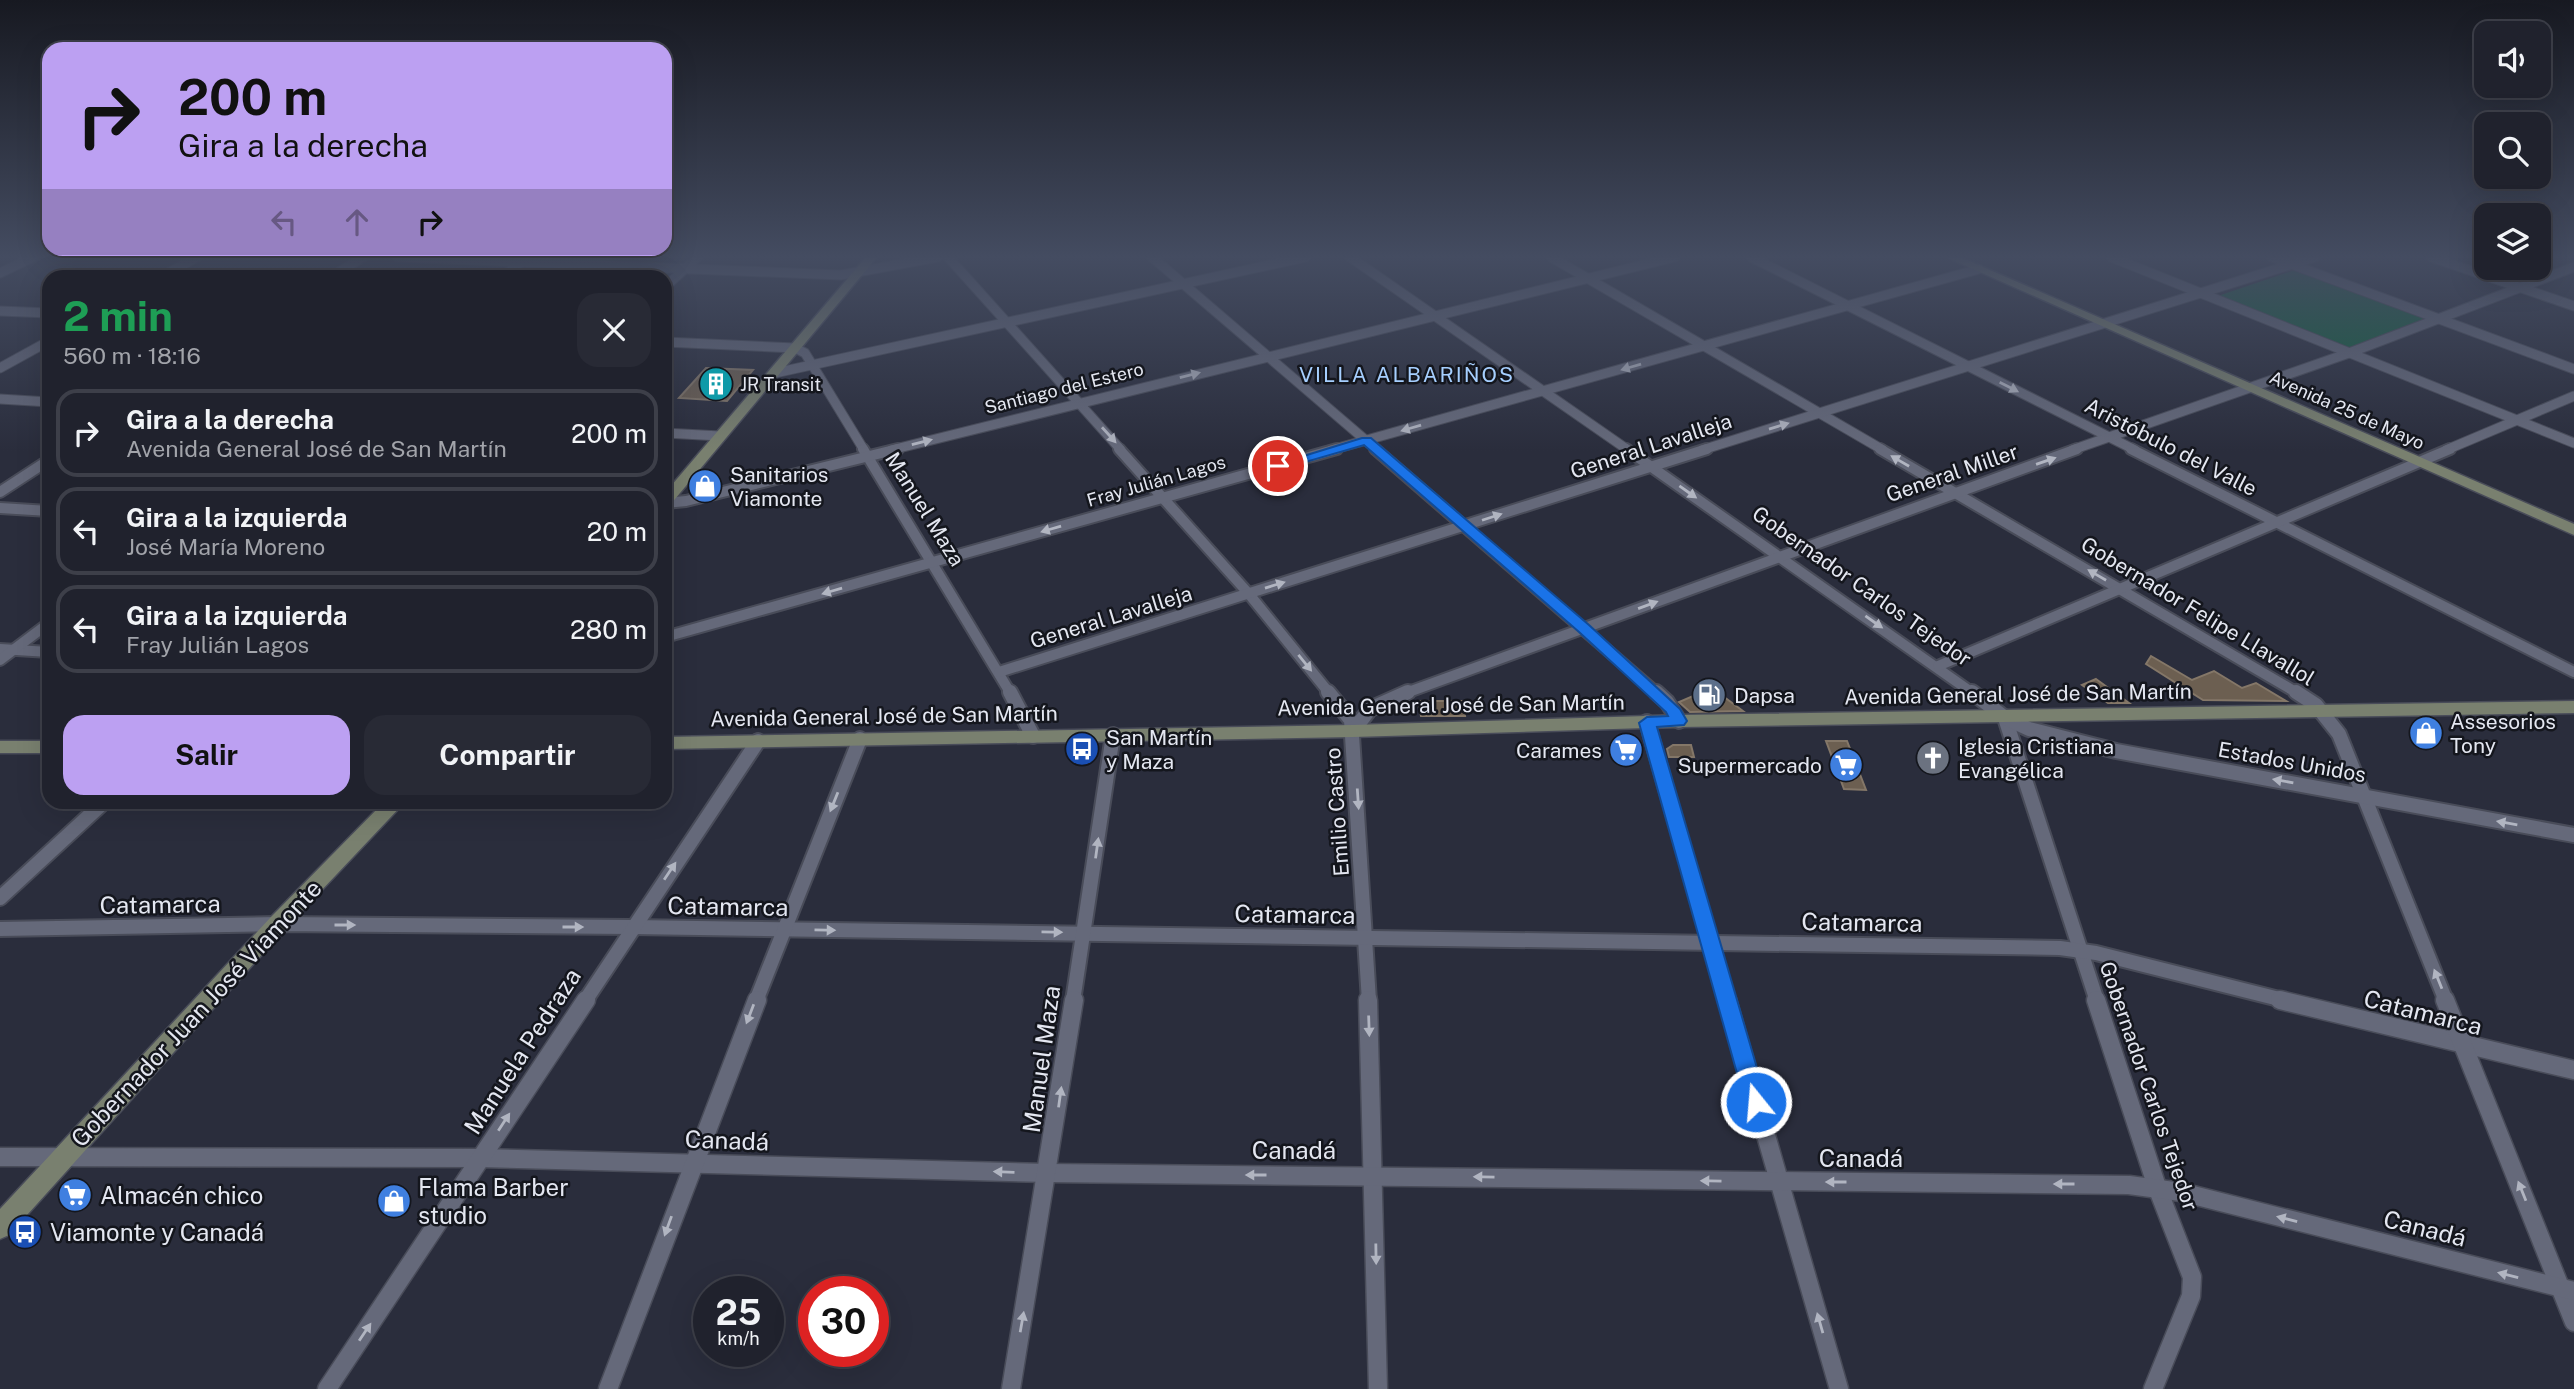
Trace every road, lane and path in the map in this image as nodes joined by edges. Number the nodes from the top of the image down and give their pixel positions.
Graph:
1 (816, 322) edge
2 (1003, 322) edge
3 (1008, 322) edge
4 (1228, 322) edge
5 (1411, 322) edge
6 (1443, 322) edge
7 (1663, 322) edge
8 (1791, 322) edge
9 (1879, 322) edge
10 (2100, 322) edge
11 (2112, 322) edge
12 (2271, 322) edge
13 (2431, 322) edge
14 (2446, 322) edge
15 (2105, 324) junction
16 (672, 342) edge
17 (42, 345) edge
18 (1704, 346) junction
19 (794, 348) junction
20 (2349, 353) junction
21 (1268, 356) junction
22 (812, 365) junction
23 (1968, 367) junction
24 (0, 368) edge
25 (2574, 369) edge
26 (775, 373) junction
27 (2248, 388) junction
28 (1543, 391) junction
29 (2574, 396) edge
30 (0, 399) edge
31 (42, 402) edge
32 (1080, 402) junction
33 (1819, 414) junction
34 (2518, 421) junction
35 (672, 433) edge
36 (720, 436) junction
37 (2111, 439) junction
38 (1367, 441) junction
39 (2574, 443) edge
40 (867, 455) junction
41 (2419, 463) junction
42 (42, 465) edge
43 (1651, 466) junction
44 (0, 492) edge
45 (1954, 492) junction
46 (672, 494) edge
47 (1164, 497) junction
48 (672, 502) edge
49 (0, 508) edge
50 (42, 511) edge
51 (2279, 523) junction
52 (1464, 526) junction
53 (2574, 530) edge
54 (1779, 556) junction
55 (934, 562) junction
56 (2121, 589) junction
57 (1249, 593) junction
58 (42, 628) edge
59 (1584, 628) junction
60 (672, 636) edge
61 (0, 649) edge
62 (14, 650) junction
63 (42, 652) edge
64 (0, 660) edge
65 (1938, 666) junction
66 (999, 671) junction
67 (2574, 672) edge
68 (2574, 707) edge
69 (2323, 712) junction
70 (2005, 718) junction
71 (1679, 721) junction
72 (1647, 723) junction
73 (1353, 731) junction
74 (1113, 734) junction
75 (1033, 736) junction
76 (860, 739) junction
77 (758, 741) junction
78 (672, 743) edge
79 (0, 747) edge
80 (42, 747) edge
81 (2364, 796) junction
82 (96, 809) edge
83 (388, 809) edge
84 (2574, 835) edge
85 (0, 898) edge
86 (277, 924) junction
87 (632, 927) junction
88 (0, 929) edge
89 (782, 929) junction
90 (1084, 932) junction
91 (1367, 939) junction
92 (1708, 942) junction
93 (2079, 950) junction
94 (2464, 1046) junction
95 (2574, 1070) edge
96 (0, 1157) edge
97 (61, 1158) junction
98 (480, 1158) junction
99 (692, 1163) junction
100 (1048, 1173) junction
101 (1374, 1175) junction
102 (1779, 1182) junction
103 (2157, 1187) junction
104 (0, 1227) edge
105 (2567, 1289) edge
106 (2574, 1322) edge
107 (327, 1389) edge
108 (608, 1389) edge
109 (1011, 1389) edge
110 (1378, 1389) edge
111 (1839, 1389) edge
112 (2153, 1389) edge

1 - 19 main road
2 - 22 street
3 - 32 street, Emilio Castro
4 - 21 street
5 - 21 street, Santiago del Estero
6 - 28 street, Gobernador Carlos Tejedor
7 - 18 street, Gobernador Felipe Llavallol
8 - 18 street, Fray Julián Lagos
9 - 23 street, Aristóbulo del Valle
10 - 15 main road, Avenida 25 de Mayo
11 - 15 street, General Lavalleja
12 - 20 street
13 - 20 street, General Miller
14 - 25 street
15 - 23 street, General Lavalleja
15 - 27 main road, Avenida 25 de Mayo
16 - 19 street
17 - 24 street
18 -> 28 street, Fray Julián Lagos
18 - 33 street, Gobernador Felipe Llavallol
19 - 22 street, Manuel Maza
19 - 26 main road
20 - 27 street, General Miller
20 - 34 street
32 -> 21 street, Santiago del Estero
21 - 38 street
22 - 26 street
22 - 40 street, Manuel Maza
23 - 33 street, General Lavalleja
23 -> 37 street, Aristóbulo del Valle
26 - 36 main road
27 - 37 street, General Miller
27 - 41 main road, Avenida 25 de Mayo
28 -> 38 street, Fray Julián Lagos
28 - 43 street, Gobernador Carlos Tejedor
29 - 34 street
30 - 31 street
40 -> 32 street, Santiago del Estero
32 -> 47 street, Emilio Castro
43 -> 33 street, General Lavalleja
45 -> 33 street, Gobernador Felipe Llavallol
34 - 39 street
34 - 41 street
35 - 36 street
36 - 46 main road
45 -> 37 street, General Miller
37 - 51 street, Aristóbulo del Valle
38 - 47 street, Fray Julián Lagos
38 - 52 street
40 - 48 street, Santiago del Estero
40 - 55 street, Manuel Maza
41 - 51 street
41 - 53 main road, Avenida 25 de Mayo
42 - 44 street
52 -> 43 street, General Lavalleja
43 -> 54 street, Gobernador Carlos Tejedor
45 - 54 street, General Miller
56 -> 45 street, Gobernador Felipe Llavallol
47 -> 55 street, Fray Julián Lagos
47 - 57 street, Emilio Castro
49 - 50 street
51 - 56 street
51 - 67 street, Aristóbulo del Valle
57 -> 52 street, General Lavalleja
52 - 59 street
59 -> 54 street, General Miller
54 -> 65 street, Gobernador Carlos Tejedor
55 -> 60 street, Fray Julián Lagos
55 - 66 street, Manuel Maza
56 - 65 street
56 - 69 street, Gobernador Felipe Llavallol
57 - 66 street, General Lavalleja
57 -> 73 street, Emilio Castro
58 - 62 street
59 - 71 street
59 - 73 street, General Miller
61 - 62 street
62 - 63 street
62 - 64 street
65 - 70 street, Gobernador Carlos Tejedor
66 - 75 street, Manuel Maza
68 - 69 main road, Avenida General José de San Martín
69 - 70 main road, Avenida General José de San Martín
69 - 81 street, Gobernador Felipe Llavallol
70 - 71 main road, Avenida General José de San Martín
81 -> 70 street, Estados Unidos
70 - 93 street, Gobernador Carlos Tejedor
71 - 72 main road, Avenida General José de San Martín
72 - 73 main road, Avenida General José de San Martín
72 - 92 street
73 - 74 main road, Avenida General José de San Martín
73 -> 91 street, Emilio Castro
74 - 75 main road, Avenida General José de San Martín
90 -> 74 street, Manuel Maza
75 - 76 main road, Avenida General José de San Martín
76 - 77 main road, Avenida General José de San Martín
76 -> 89 street
77 - 78 main road, Avenida General José de San Martín
87 -> 77 street, Manuela Pedraza
79 - 80 main road
84 -> 81 street, Estados Unidos
94 -> 81 street, Gobernador Felipe Llavallol
82 - 85 street
83 - 86 main road, Gobernador Juan José Viamonte
86 -> 87 street, Catamarca
86 - 88 street, Catamarca
86 - 97 main road, Gobernador Juan José Viamonte
87 - 89 street, Catamarca
98 -> 87 street, Manuela Pedraza
89 -> 90 street, Catamarca
89 -> 99 street
90 - 91 street, Catamarca
100 -> 90 street, Manuel Maza
91 - 92 street, Catamarca
91 -> 101 street, Emilio Castro
92 - 93 street, Catamarca
92 - 102 street
93 - 94 street, Catamarca
93 - 103 street, Gobernador Carlos Tejedor
94 - 95 street, Catamarca
105 -> 94 street, Gobernador Felipe Llavallol
96 - 97 street, Canadá
97 - 98 street, Canadá
97 - 104 main road, Gobernador Juan José Viamonte
98 - 99 street, Canadá
107 -> 98 street, Manuela Pedraza
100 -> 99 street, Canadá
99 -> 108 street
101 -> 100 street, Canadá
109 -> 100 street, Manuel Maza
102 -> 101 street, Canadá
101 -> 110 street, Emilio Castro
103 -> 102 street, Canadá
111 -> 102 street
105 -> 103 street, Canadá
103 - 112 street, Gobernador Carlos Tejedor
105 - 106 street, Gobernador Felipe Llavallol

